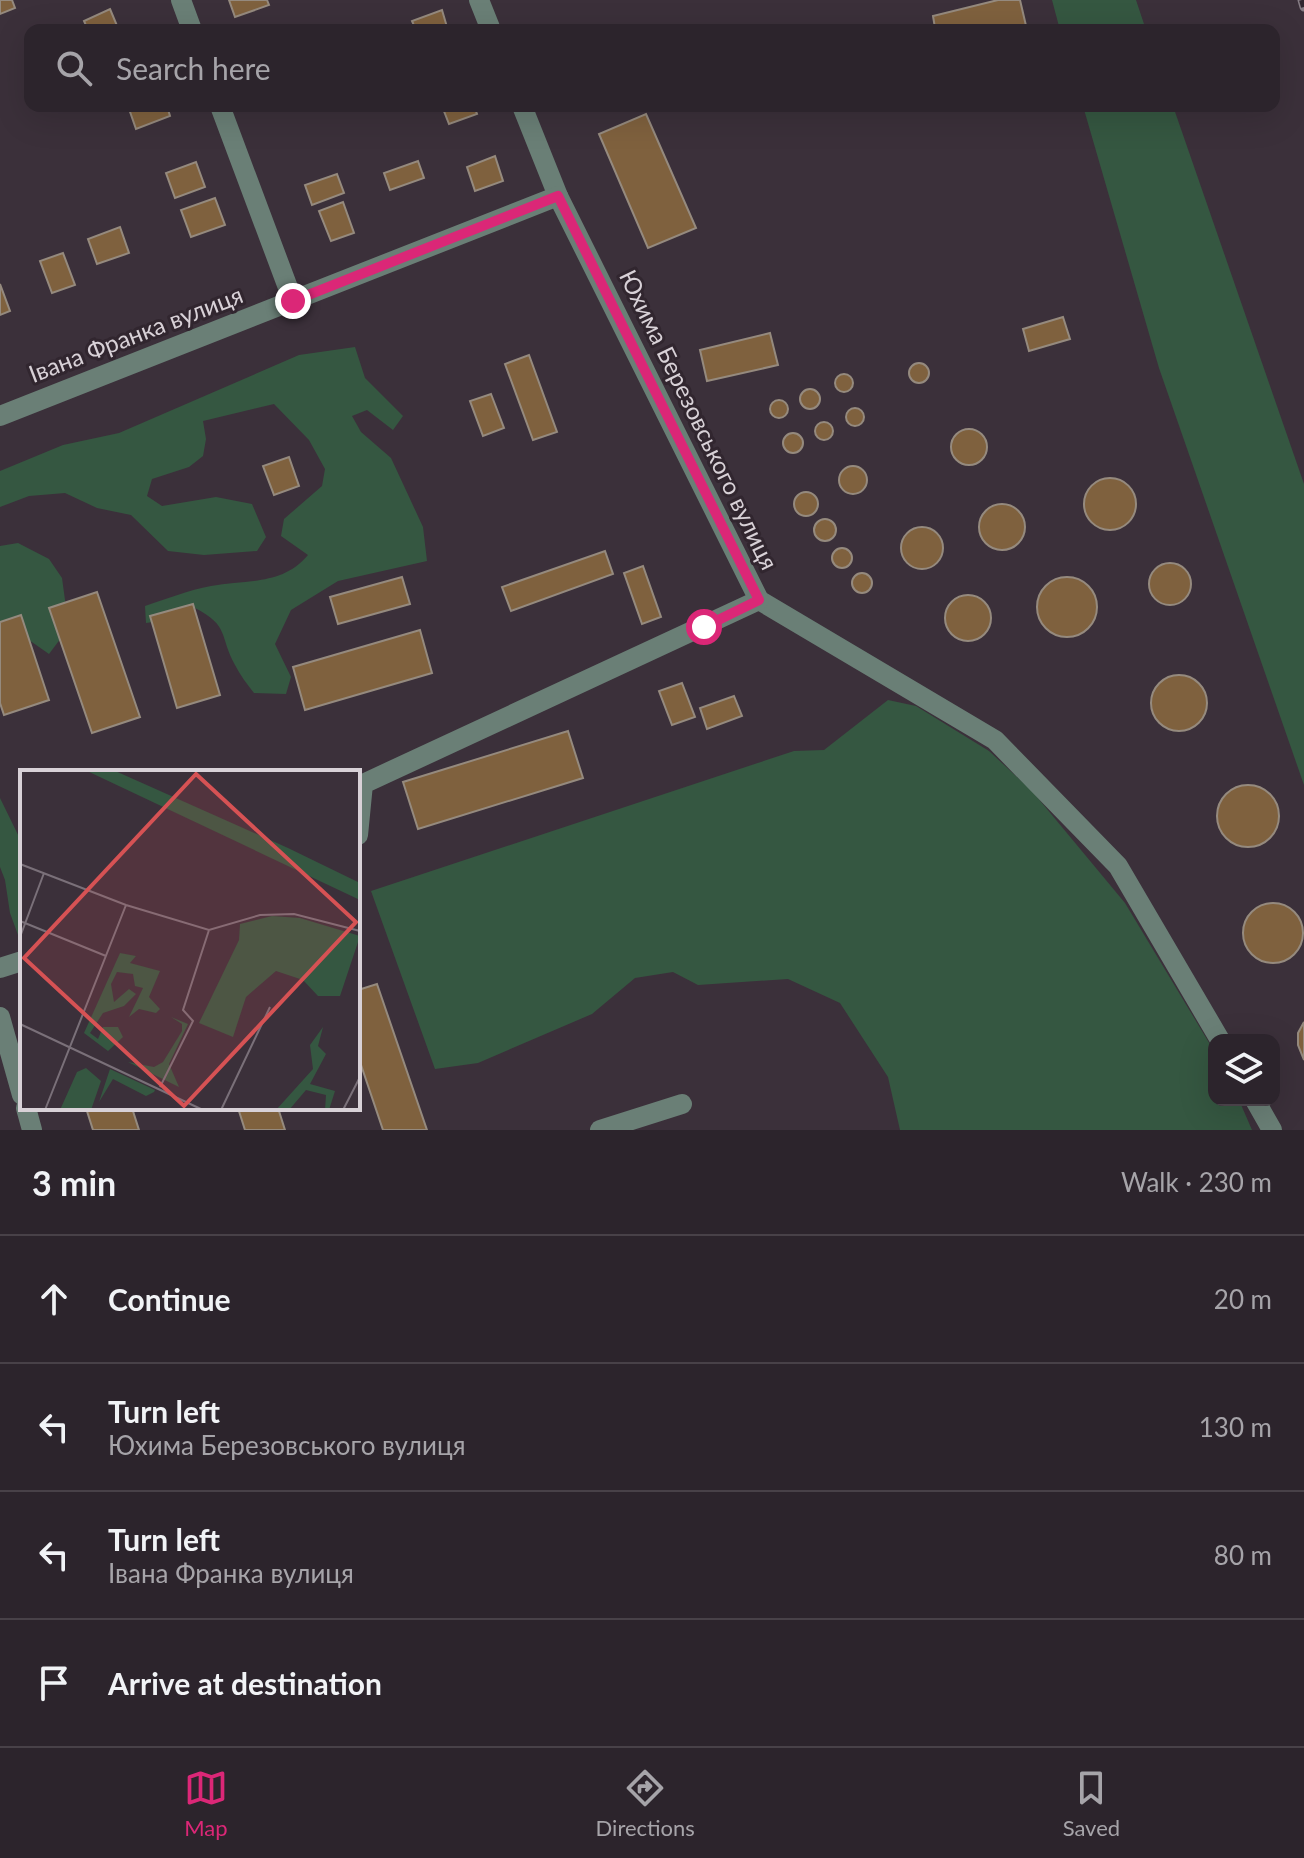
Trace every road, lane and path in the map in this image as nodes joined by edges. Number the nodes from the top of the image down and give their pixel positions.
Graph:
1 (181, 0) edge
2 (479, 0) edge
3 (190, 24) edge
4 (489, 24) edge
5 (222, 112) edge
6 (524, 112) edge
7 (558, 196) junction
8 (293, 301) junction
9 (0, 416) edge
10 (759, 600) junction
11 (360, 815) edge
12 (20, 962) edge
13 (0, 968) edge
14 (0, 1017) edge
15 (1216, 1034) edge
16 (20, 1088) edge
17 (682, 1104) dead end
18 (1258, 1106) edge
19 (27, 1110) edge
20 (32, 1130) edge
21 (600, 1130) edge
22 (1272, 1130) edge

1 - 3 street
2 - 4 street
5 - 8 street
6 - 7 street, Юхима Березовського вулиця
7 - 8 street, Івана Франка вулиця
7 - 10 street, Юхима Березовського вулиця
8 - 9 street, Івана Франка вулиця
10 - 11 street
10 - 15 street, Юхима Березовського вулиця
12 - 13 street
14 - 16 street
17 - 21 street
18 - 22 street
19 - 20 street

